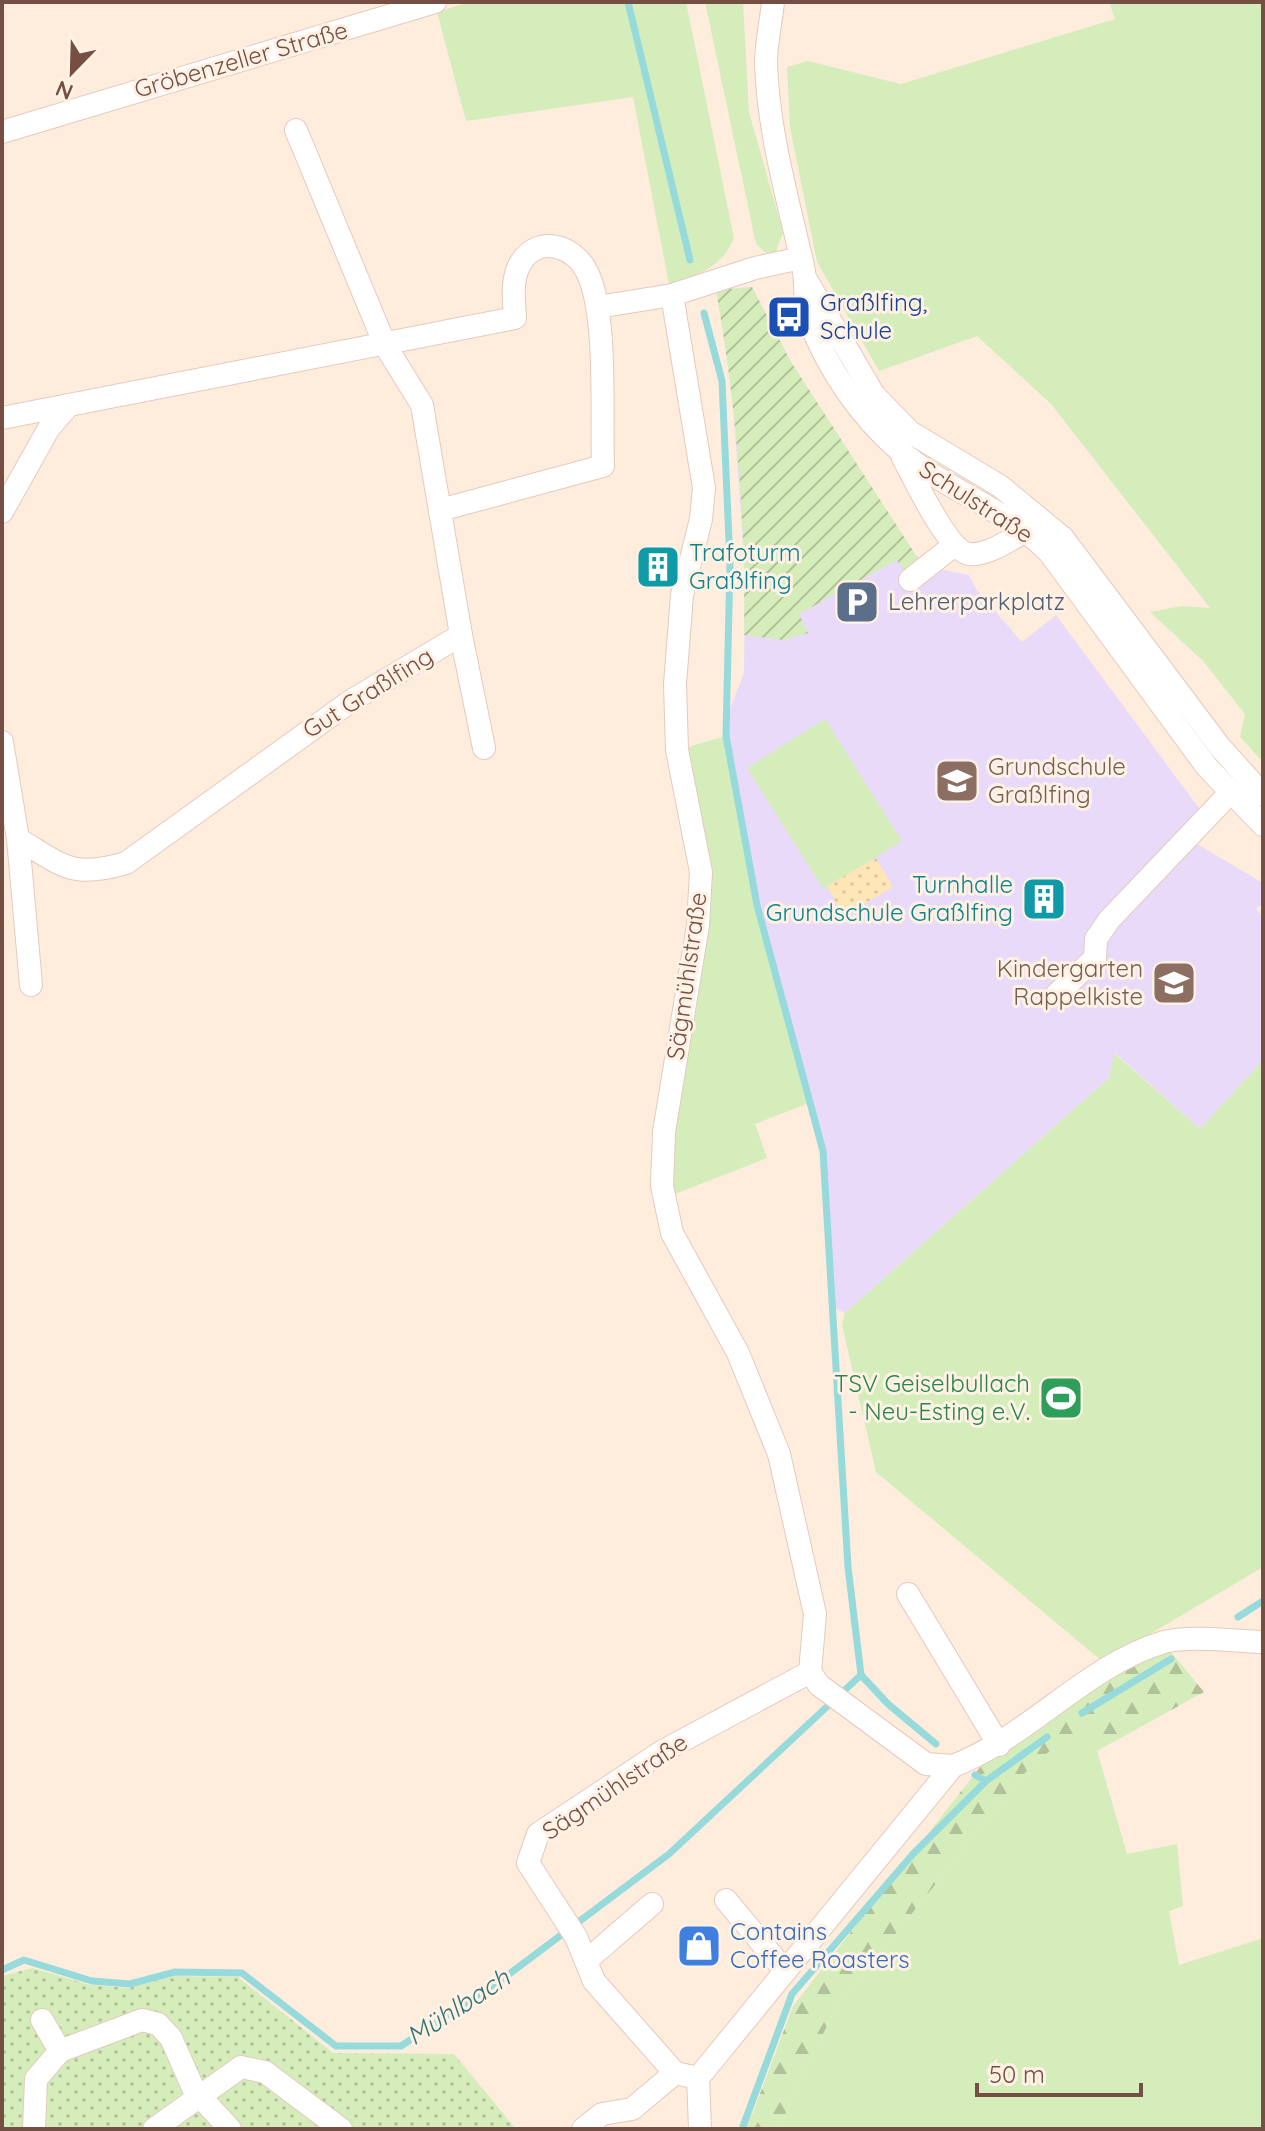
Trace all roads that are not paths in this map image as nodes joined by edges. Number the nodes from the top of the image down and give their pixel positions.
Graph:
1 (435, 2) edge
2 (773, 2) edge
3 (296, 130) dead end
4 (2, 132) edge
5 (803, 269) junction
6 (686, 289) junction
7 (598, 307) junction
8 (385, 345) junction
9 (69, 405) junction
10 (2, 418) edge
11 (897, 448) junction
12 (1028, 506) junction
13 (440, 510) junction
14 (2, 512) edge
15 (1027, 530) junction
16 (953, 546) junction
17 (910, 580) dead end
18 (461, 635) junction
19 (2, 742) edge
20 (484, 748) dead end
21 (1230, 793) junction
22 (1263, 795) edge
23 (1263, 825) edge
24 (18, 839) junction
25 (31, 985) dead end
26 (1056, 995) dead end
27 (908, 1594) dead end
28 (1263, 1642) edge
29 (814, 1678) junction
30 (999, 1745) junction
31 (953, 1766) junction
32 (726, 1900) dead end
33 (652, 1904) dead end
34 (586, 1961) junction
35 (785, 1971) junction
36 (42, 2020) dead end
37 (60, 2051) junction
38 (675, 2073) junction
39 (698, 2078) junction
40 (200, 2097) junction
41 (34, 2129) edge
42 (154, 2129) edge
43 (230, 2129) edge
44 (341, 2129) edge
45 (583, 2129) edge
46 (700, 2129) edge

1 - 4 street, Gröbenzeller Straße
2 - 5 street, Schulstraße
3 - 8 street
5 - 6 street
5 - 11 street, Schulstraße
5 - 12 street, Schulstraße
6 - 7 street
6 - 29 street, Sägmühlstraße
7 - 8 street
7 - 13 street
8 - 9 street
8 - 13 street
9 - 10 street
9 - 14 street
11 - 15 street, Schulstraße
11 - 16 street
12 - 15 street
12 - 22 street, Schulstraße
13 - 18 street
15 - 16 street
15 - 21 street, Schulstraße
16 - 17 street
18 - 20 street
18 - 24 street, Gut Graßlfing
19 - 24 street
21 - 23 street, Schulstraße
21 - 26 street
24 - 25 street
27 - 30 street
28 - 30 street
29 - 31 street
29 - 34 street, Sägmühlstraße
30 - 31 street
31 - 35 street
32 - 35 street
33 - 34 street
34 - 38 street, Sägmühlstraße
35 - 39 street
36 - 37 street
37 - 40 street
37 - 41 street
38 - 39 street
38 - 45 street
39 - 46 street
40 - 42 street
40 - 43 street
40 - 44 street

